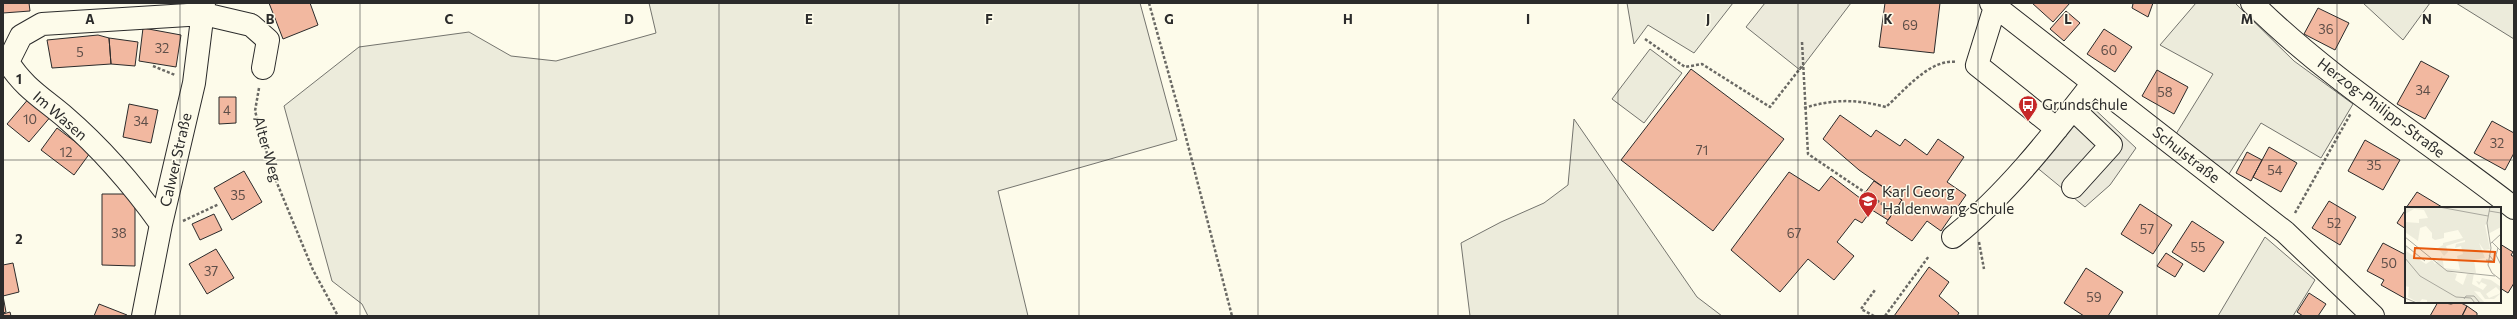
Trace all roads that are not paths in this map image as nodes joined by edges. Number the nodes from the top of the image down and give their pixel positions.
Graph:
1 (2252, 3) edge
2 (1993, 5) edge
3 (204, 8) edge
4 (263, 68) road end
5 (2093, 83) junction
6 (2073, 109) junction
7 (2057, 129) junction
8 (2073, 187) dead end
9 (2514, 208) edge
10 (161, 224) junction
11 (1953, 237) dead end
12 (144, 316) edge
13 (2373, 316) edge

1 - 9 street, Herzog-Philipp-Straße
2 - 5 street, Schulstraße
2 - 7 street
3 - 4 street
3 - 10 street, Calwer Straße
3 - 10 street, Im Wasen
5 - 6 street
5 - 13 street, Schulstraße
6 - 7 street
6 - 8 street
7 - 11 street
10 - 12 street, Calwer Straße

